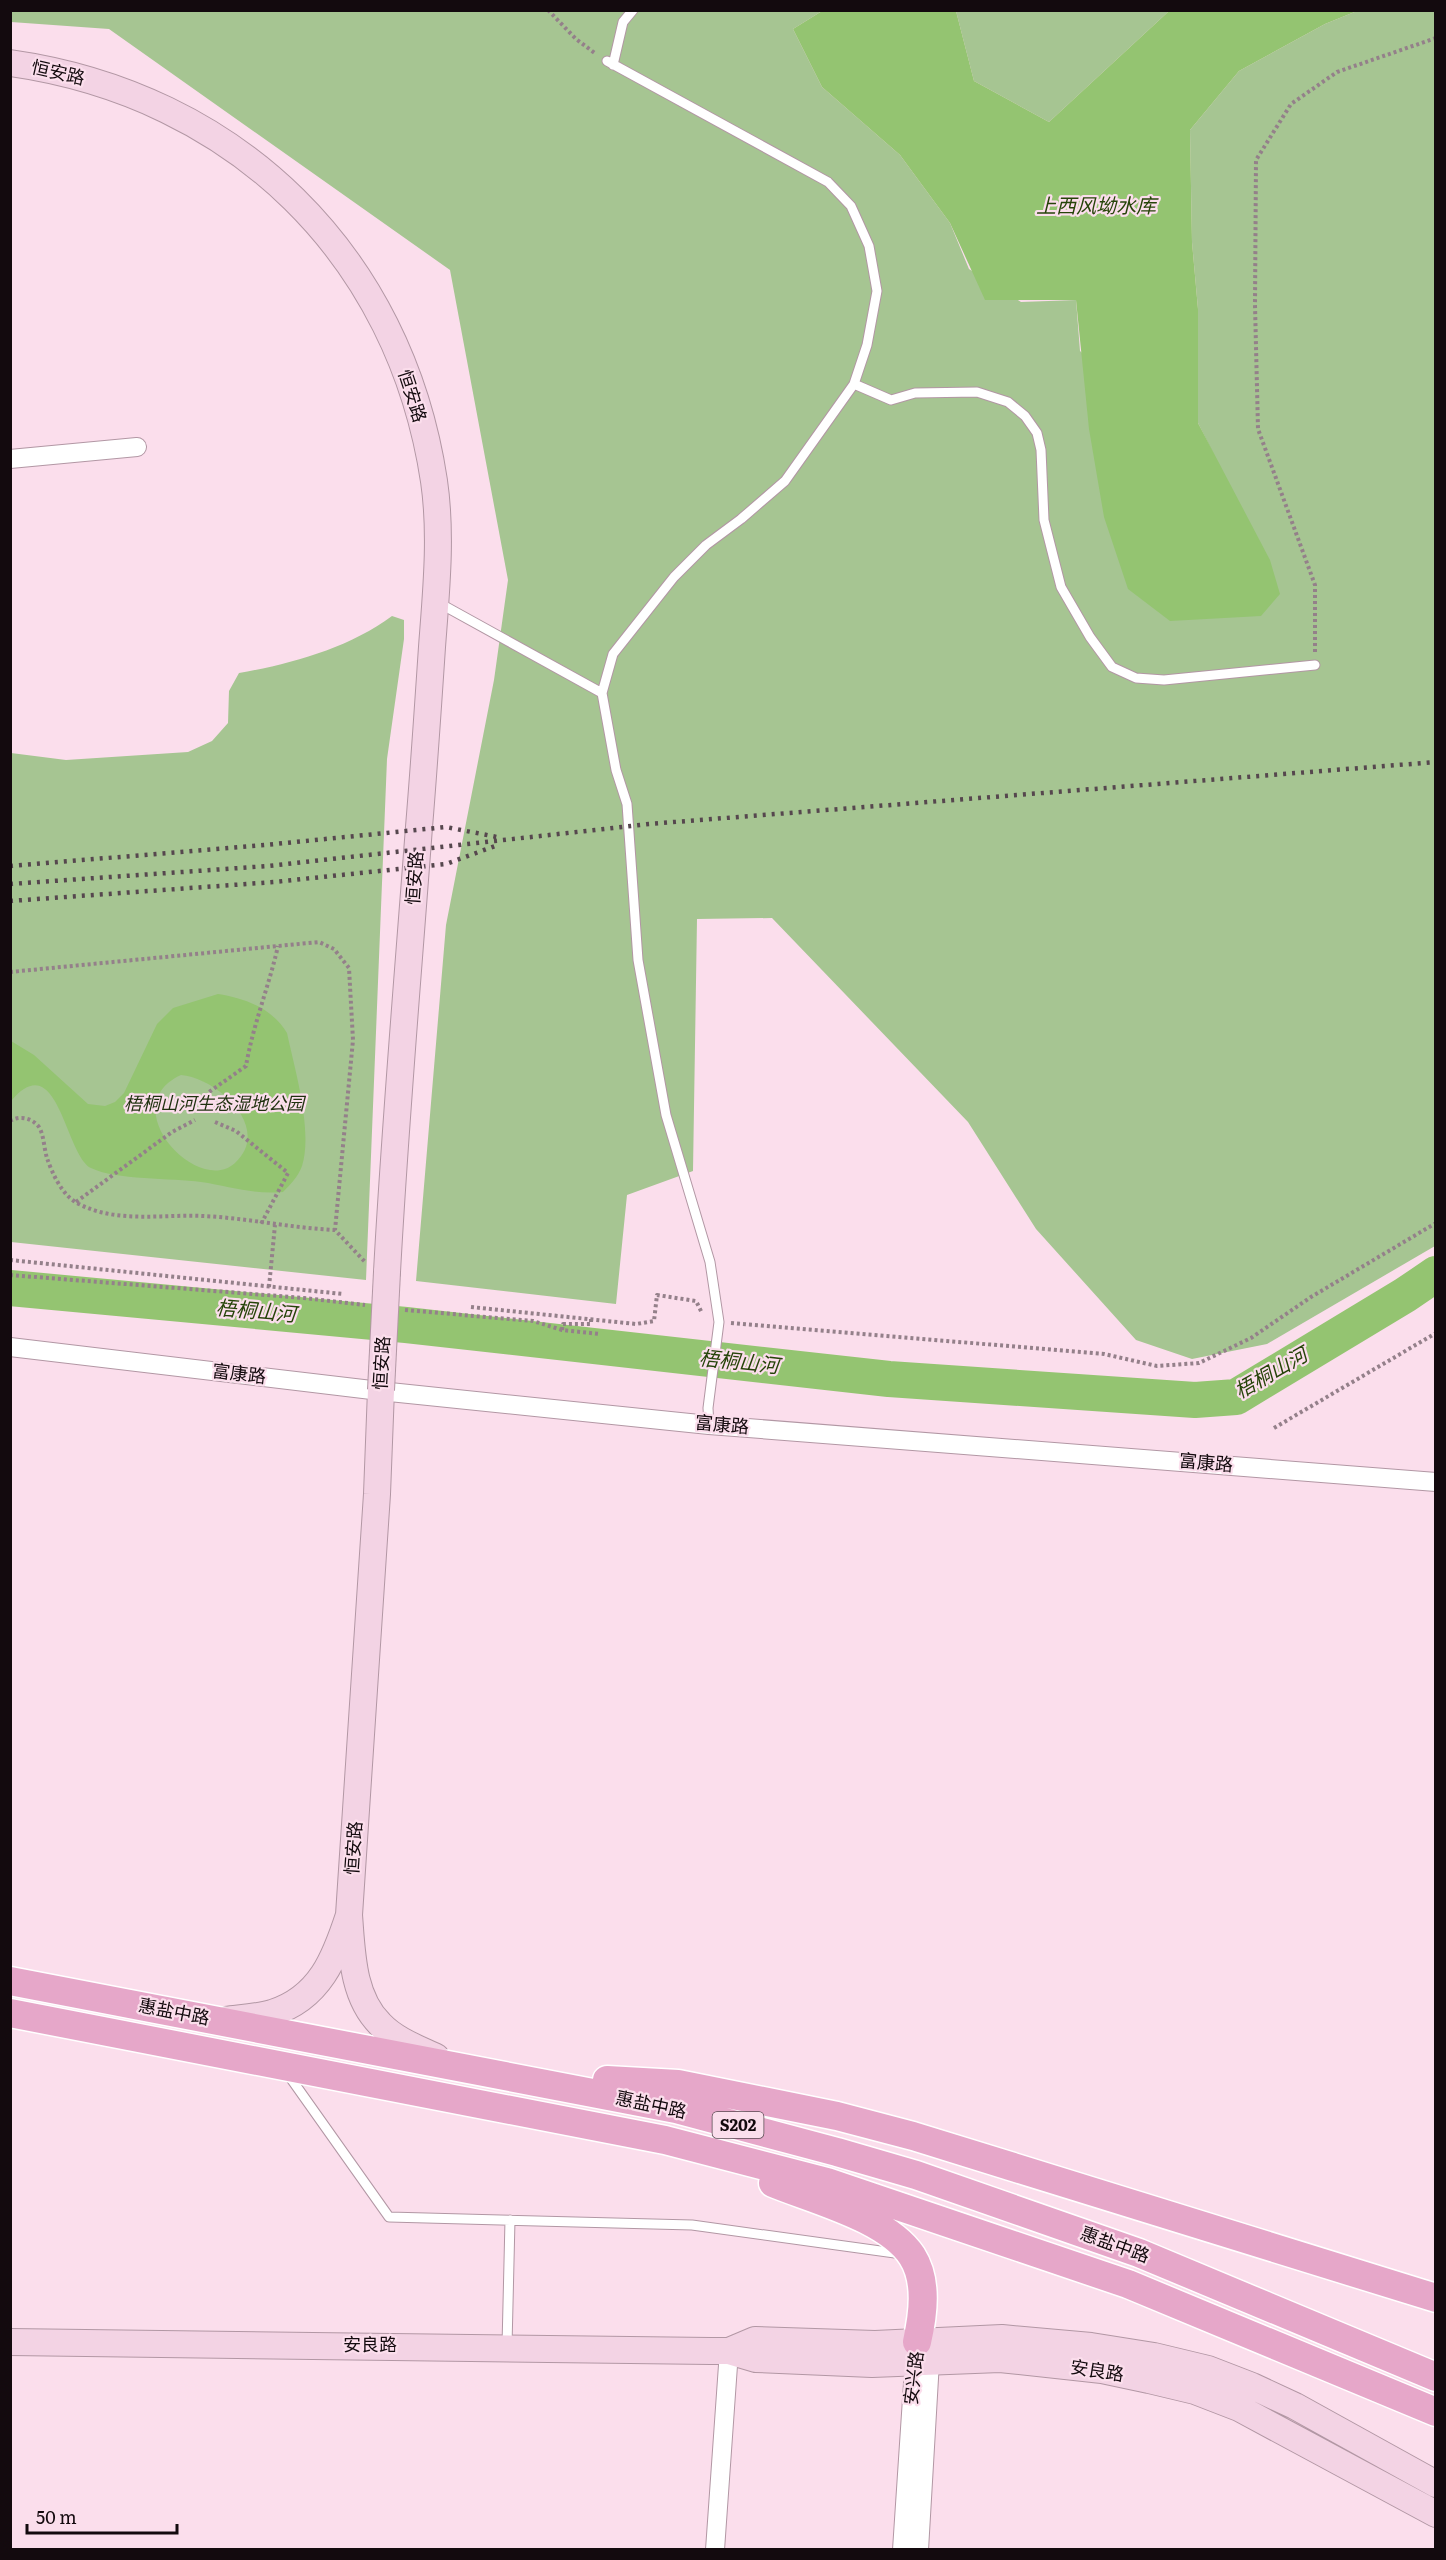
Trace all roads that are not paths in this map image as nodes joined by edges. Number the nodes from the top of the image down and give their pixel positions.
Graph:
1 (633, 10) edge
2 (10, 63) edge
3 (854, 384) junction
4 (137, 447) dead end
5 (10, 459) edge
6 (436, 601) junction
7 (1315, 664) road end
8 (602, 693) junction
9 (10, 1347) edge
10 (381, 1391) junction
11 (709, 1416) junction
12 (1436, 1482) edge
13 (349, 1915) junction
14 (10, 1981) edge
15 (10, 2013) edge
16 (218, 2021) junction
17 (452, 2065) junction
18 (282, 2066) junction
19 (492, 2073) junction
20 (665, 2140) junction
21 (510, 2220) junction
22 (911, 2256) junction
23 (1436, 2298) edge
24 (10, 2342) edge
25 (507, 2346) junction
26 (729, 2351) junction
27 (920, 2355) junction
28 (1436, 2376) edge
29 (1433, 2411) edge
30 (1436, 2484) edge
31 (1436, 2514) edge
32 (716, 2550) edge
33 (902, 2550) edge
34 (919, 2550) edge

1 - 3 lane
2 - 6 street, 恒安路
3 - 7 lane
3 - 8 lane
4 - 5 street
6 - 8 lane
6 - 10 street, 恒安路, bridge
8 - 11 lane
9 - 10 street, 富康路
10 - 11 street, 富康路
10 - 13 street, 恒安路
11 - 12 street, 富康路
13 - 16 street
13 - 17 street
14 - 16 main road, 惠盐中路 / S202
15 - 18 main road, 惠盐中路 / S202
16 - 17 main road, 惠盐中路 / S202
17 - 19 main road, 惠盐中路 / S202
18 - 20 main road, 惠盐中路 / S202
18 - 21 lane
19 - 23 main road
19 - 28 main road, 惠盐中路 / S202
20 - 22 main road
20 - 29 main road, 惠盐中路 / S202
21 - 22 lane
21 - 25 lane
22 - 27 main road
24 - 25 street, 安良路
25 - 26 street, 安良路
26 - 27 street, 安良路
26 - 32 street
27 - 30 street, 安良路
27 - 31 street, 安良路
27 - 33 street, 安兴路
27 - 34 street, 安兴路

